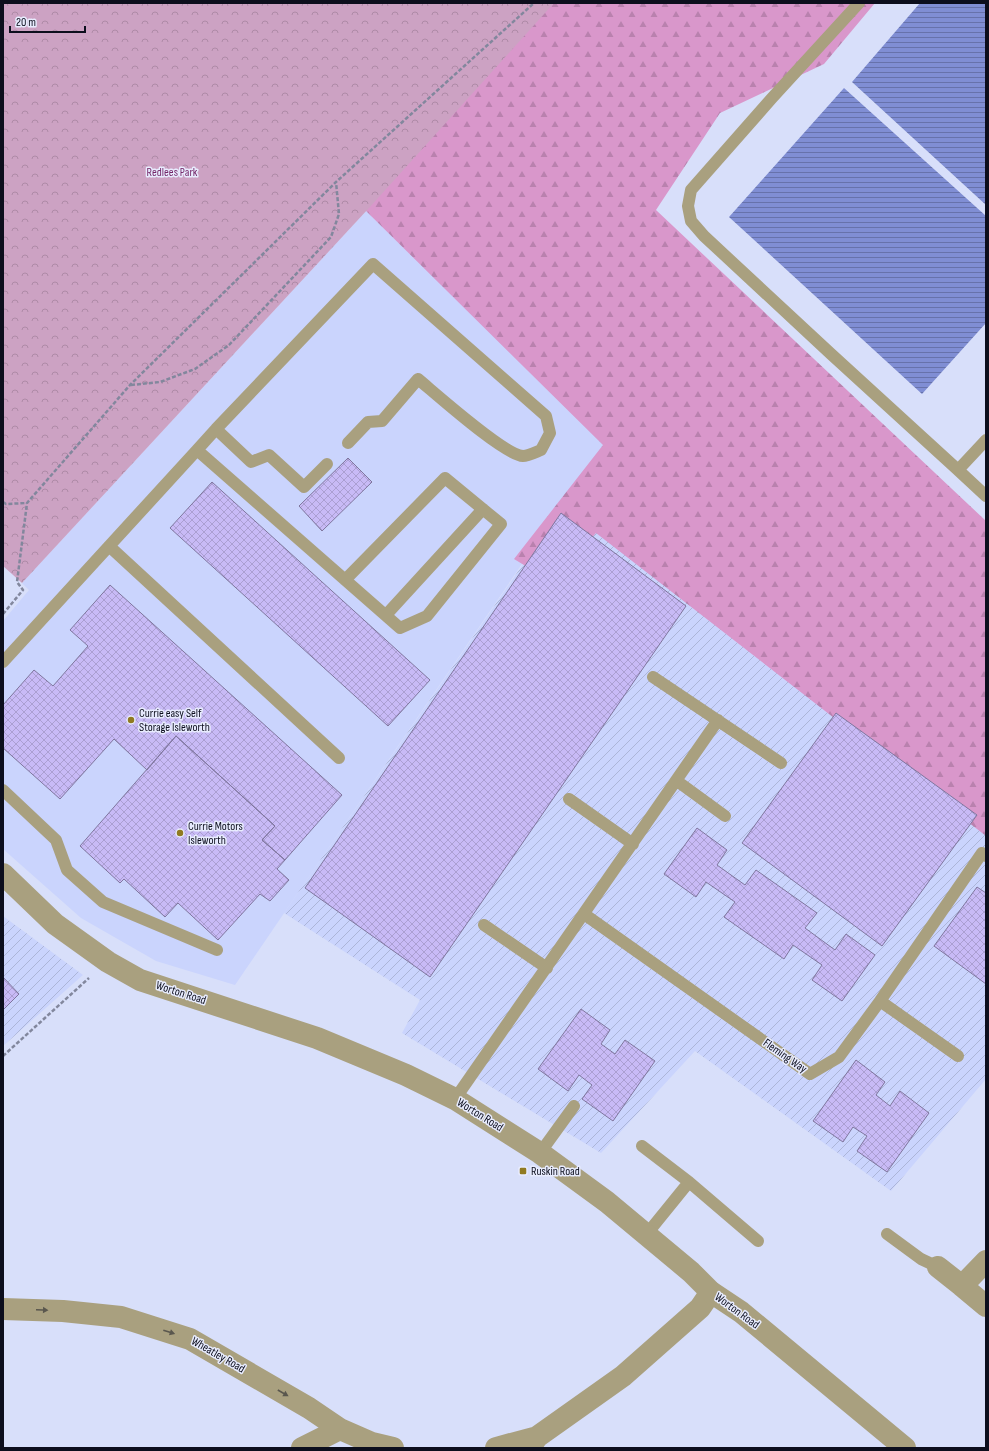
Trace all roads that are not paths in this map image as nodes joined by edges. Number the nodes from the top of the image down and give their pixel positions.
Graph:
1 (859, 3) edge
2 (216, 429) junction
3 (986, 440) edge
4 (348, 443) dead end
5 (197, 450) junction
6 (326, 464) dead end
7 (958, 470) junction
8 (986, 496) edge
9 (483, 509) junction
10 (108, 546) junction
11 (345, 580) junction
12 (386, 615) junction
13 (3, 662) edge
14 (653, 677) dead end
15 (718, 720) junction
16 (339, 758) dead end
17 (781, 763) dead end
18 (676, 781) junction
19 (3, 790) edge
20 (569, 799) dead end
21 (725, 816) dead end
22 (633, 844) junction
23 (986, 856) edge
24 (3, 874) edge
25 (584, 914) junction
26 (484, 925) dead end
27 (217, 950) dead end
28 (547, 968) junction
29 (880, 1001) junction
30 (958, 1056) dead end
31 (455, 1099) junction
32 (574, 1106) dead end
33 (642, 1146) dead end
34 (540, 1153) junction
35 (689, 1182) junction
36 (887, 1234) dead end
37 (646, 1235) junction
38 (758, 1241) dead end
39 (986, 1260) edge
40 (938, 1267) joint
41 (962, 1286) junction
42 (711, 1292) junction
43 (986, 1306) edge
44 (3, 1309) edge
45 (340, 1429) junction
46 (534, 1442) edge
47 (378, 1446) edge
48 (302, 1448) edge
49 (496, 1448) edge
50 (906, 1448) edge

1 - 7 lane
2 - 4 lane
2 - 5 lane
2 - 6 lane
3 - 7 lane
5 - 10 lane
5 - 11 lane
7 - 8 lane
9 - 11 lane
9 - 12 lane
9 - 12 lane
10 - 13 lane
10 - 16 lane
11 - 12 lane
14 - 15 lane
15 - 17 lane
15 - 18 lane
18 - 21 lane
18 - 22 lane
19 - 27 lane
20 - 22 lane
22 - 25 lane
23 - 29 lane, Fleming Way
24 - 31 street, Worton Road
25 - 28 lane
25 - 29 lane, Fleming Way
26 - 28 lane
28 - 31 lane
29 - 30 lane
31 - 34 street, Worton Road
32 - 34 lane
33 - 35 lane
34 - 37 street, Worton Road
35 - 37 lane
35 - 38 lane
36 - 40 lane
37 - 42 street, Worton Road
39 - 41 street
40 - 41 street
41 - 43 street
42 - 46 street
42 - 50 street, Worton Road
44 -> 45 street, Wheatley Road
45 - 47 street, Wheatley Road
45 - 48 street
46 - 49 street

